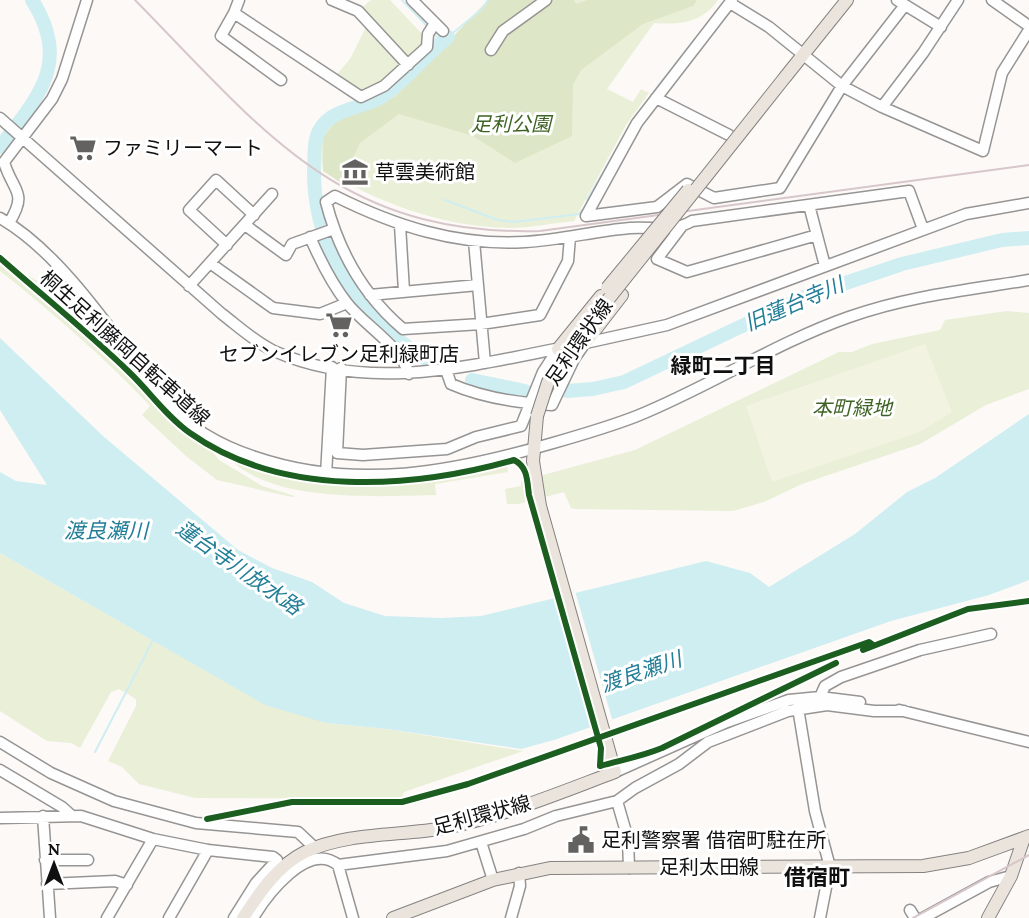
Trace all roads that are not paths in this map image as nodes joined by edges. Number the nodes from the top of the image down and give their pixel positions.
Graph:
1 (87, 0) edge
2 (239, 0) edge
3 (332, 0) edge
4 (412, 0) edge
5 (546, 0) edge
6 (846, 0) edge
7 (958, 0) edge
8 (992, 0) edge
9 (731, 1) edge
10 (901, 3) edge
11 (234, 13) junction
12 (941, 27) junction
13 (1029, 28) edge
14 (490, 50) dead end
15 (804, 53) junction
16 (408, 65) junction
17 (281, 80) dead end
18 (842, 86) junction
19 (657, 98) junction
20 (882, 107) junction
21 (2, 120) edge
22 (729, 135) dead end
23 (20, 136) junction
24 (705, 178) junction
25 (272, 194) dead end
26 (1029, 203) edge
27 (808, 205) junction
28 (254, 215) junction
29 (5, 221) edge
30 (245, 225) junction
31 (400, 225) junction
32 (682, 226) junction
33 (923, 229) junction
34 (331, 230) junction
35 (817, 235) junction
36 (313, 236) junction
37 (570, 237) junction
38 (474, 241) junction
39 (227, 245) junction
40 (210, 263) junction
41 (825, 266) junction
42 (1029, 280) edge
43 (478, 285) junction
44 (189, 286) junction
45 (404, 291) junction
46 (370, 295) junction
47 (347, 303) junction
48 (481, 324) junction
49 (585, 343) junction
50 (558, 349) junction
51 (485, 363) junction
52 (336, 368) junction
53 (446, 370) junction
54 (409, 374) junction
55 (528, 404) junction
56 (533, 455) junction
57 (326, 475) junction
58 (991, 634) dead end
59 (820, 697) junction
60 (798, 708) junction
61 (904, 711) junction
62 (0, 742) edge
63 (1029, 742) edge
64 (0, 770) edge
65 (615, 772) junction
66 (617, 801) junction
67 (71, 815) junction
68 (43, 816) junction
69 (0, 818) edge
70 (1027, 837) edge
71 (153, 839) junction
72 (481, 842) junction
73 (315, 848) junction
74 (208, 850) junction
75 (45, 860) junction
76 (88, 860) dead end
77 (338, 865) junction
78 (830, 867) junction
79 (629, 868) junction
80 (519, 873) junction
81 (1011, 876) junction
82 (493, 880) junction
83 (47, 884) junction
84 (127, 885) junction
85 (50, 918) edge
86 (106, 918) edge
87 (169, 918) edge
88 (234, 918) edge
89 (243, 918) edge
90 (253, 918) edge
91 (353, 918) edge
92 (393, 918) edge
93 (511, 918) edge
94 (820, 918) edge
95 (923, 918) edge
96 (988, 918) edge

1 - 23 street
2 - 11 street
3 - 16 street
4 - 16 street
5 - 14 street
6 - 15 main road, 足利環状線
7 - 12 street
8 - 13 street
9 - 15 street
9 - 19 street
10 - 12 street
10 - 18 street
11 - 16 street
11 - 17 street
12 - 20 street
13 - 20 street
15 - 18 street
15 - 24 main road, 足利環状線, bridge
18 - 19 street
18 - 20 street
19 - 22 street
21 - 23 street
23 - 29 street
23 - 44 street
24 - 49 main road, bridge
24 - 50 main road, bridge
24 - 56 main road, 足利環状線, bridge
25 - 28 street
26 - 33 street
27 - 32 street
27 - 33 street
27 - 35 street
28 - 30 street
28 - 39 street
29 - 57 street
30 - 36 street
30 - 39 street
31 - 34 street
31 - 38 street
31 - 45 street
32 - 35 street
32 - 37 street
33 - 41 street
34 - 36 street
34 - 46 street
35 - 41 street
36 - 47 street
37 - 38 street
37 - 48 street
38 - 43 street
39 - 40 street
40 - 44 street
40 - 47 street
41 - 49 street
42 - 56 street
43 - 45 street
43 - 48 street
44 - 52 street
45 - 46 street
46 - 48 street
47 - 54 street
48 - 51 street
49 - 50 street
49 - 55 street
50 - 51 street
50 - 55 street
51 - 53 street
52 - 54 street
52 - 55 street
52 - 57 street
53 - 54 street
53 - 55 street
56 - 57 street
56 - 65 main road, 足利環状線
58 - 59 street
59 - 61 street
59 - 65 street
60 - 61 street
60 - 66 street
60 - 78 street
61 - 63 street
62 - 73 street
64 - 67 street
65 - 73 main road, 足利環状線
66 - 72 street
66 - 79 street
67 - 68 street
67 - 71 street
68 - 69 street
68 - 75 street
70 - 78 main road, 足利太田線
70 - 81 main road
71 - 74 street
71 - 84 street
72 - 77 street
72 - 82 street
73 - 89 main road, 足利環状線
74 - 87 street
74 - 88 street
75 - 76 street
75 - 83 street
77 - 90 street
77 - 91 street
78 - 79 main road, 足利太田線
78 - 94 street
79 - 80 main road, 足利太田線
80 - 82 main road, 足利太田線
80 - 93 street
81 - 95 street
81 - 96 main road
82 - 92 main road, 足利太田線
83 - 84 street
83 - 85 street
84 - 86 street

